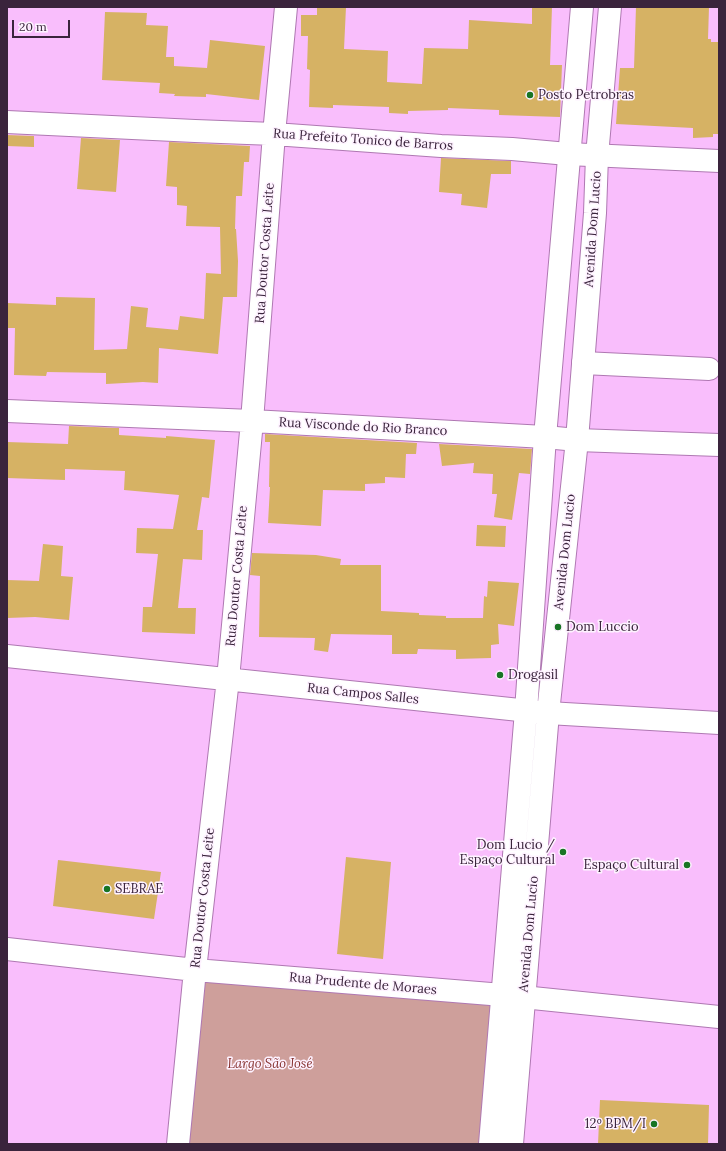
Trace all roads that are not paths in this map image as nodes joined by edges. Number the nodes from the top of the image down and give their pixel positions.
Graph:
1 (286, 7) edge
2 (582, 7) edge
3 (610, 7) edge
4 (7, 122) edge
5 (274, 134) junction
6 (568, 154) junction
7 (598, 156) junction
8 (719, 161) edge
9 (583, 363) junction
10 (709, 369) dead end
11 (7, 411) edge
12 (252, 421) junction
13 (545, 437) junction
14 (576, 440) junction
15 (719, 445) edge
16 (7, 656) edge
17 (228, 679) junction
18 (526, 711) junction
19 (548, 713) junction
20 (719, 723) edge
21 (7, 949) edge
22 (194, 970) junction
23 (503, 995) junction
24 (524, 998) junction
25 (719, 1017) edge
26 (178, 1144) edge
27 (490, 1144) edge
28 (512, 1144) edge

1 - 5 street, Rua Doutor Costa Leite
2 - 6 street, Avenida Dom Lucio
3 - 7 street, Avenida Dom Lucio
4 - 5 street, Rua Prefeito Tonico de Barros
5 - 6 street, Rua Prefeito Tonico de Barros
5 - 12 street, Rua Doutor Costa Leite
6 - 7 street, Rua Prefeito Tonico de Barros
6 - 13 street, Avenida Dom Lucio
7 - 8 street, Rua Prefeito Tonico de Barros
7 - 9 street, Avenida Dom Lucio
9 - 10 street
9 - 14 street, Avenida Dom Lucio
11 - 12 street, Rua Visconde do Rio Branco
12 - 13 street, Rua Visconde do Rio Branco
12 - 17 street, Rua Doutor Costa Leite
13 - 14 street, Rua Visconde do Rio Branco
13 - 18 street, Avenida Dom Lucio
14 - 15 street, Rua Visconde do Rio Branco
14 - 19 street, Avenida Dom Lucio
16 - 17 street, Rua Campos Salles
17 - 18 street, Rua Campos Salles
17 - 22 street, Rua Doutor Costa Leite
18 - 19 street, Rua Campos Salles
18 - 23 street, Avenida Dom Lucio
19 - 20 street, Rua Campos Salles
19 - 24 street, Avenida Dom Lucio
21 - 22 street, Rua Prudente de Moraes
22 - 23 street, Rua Prudente de Moraes
22 - 26 street, Rua Doutor Costa Leite
23 - 24 street, Rua Prudente de Moraes
23 - 27 street, Avenida Dom Lucio
24 - 25 street, Rua Prudente de Moraes
24 - 28 street, Avenida Dom Lucio

